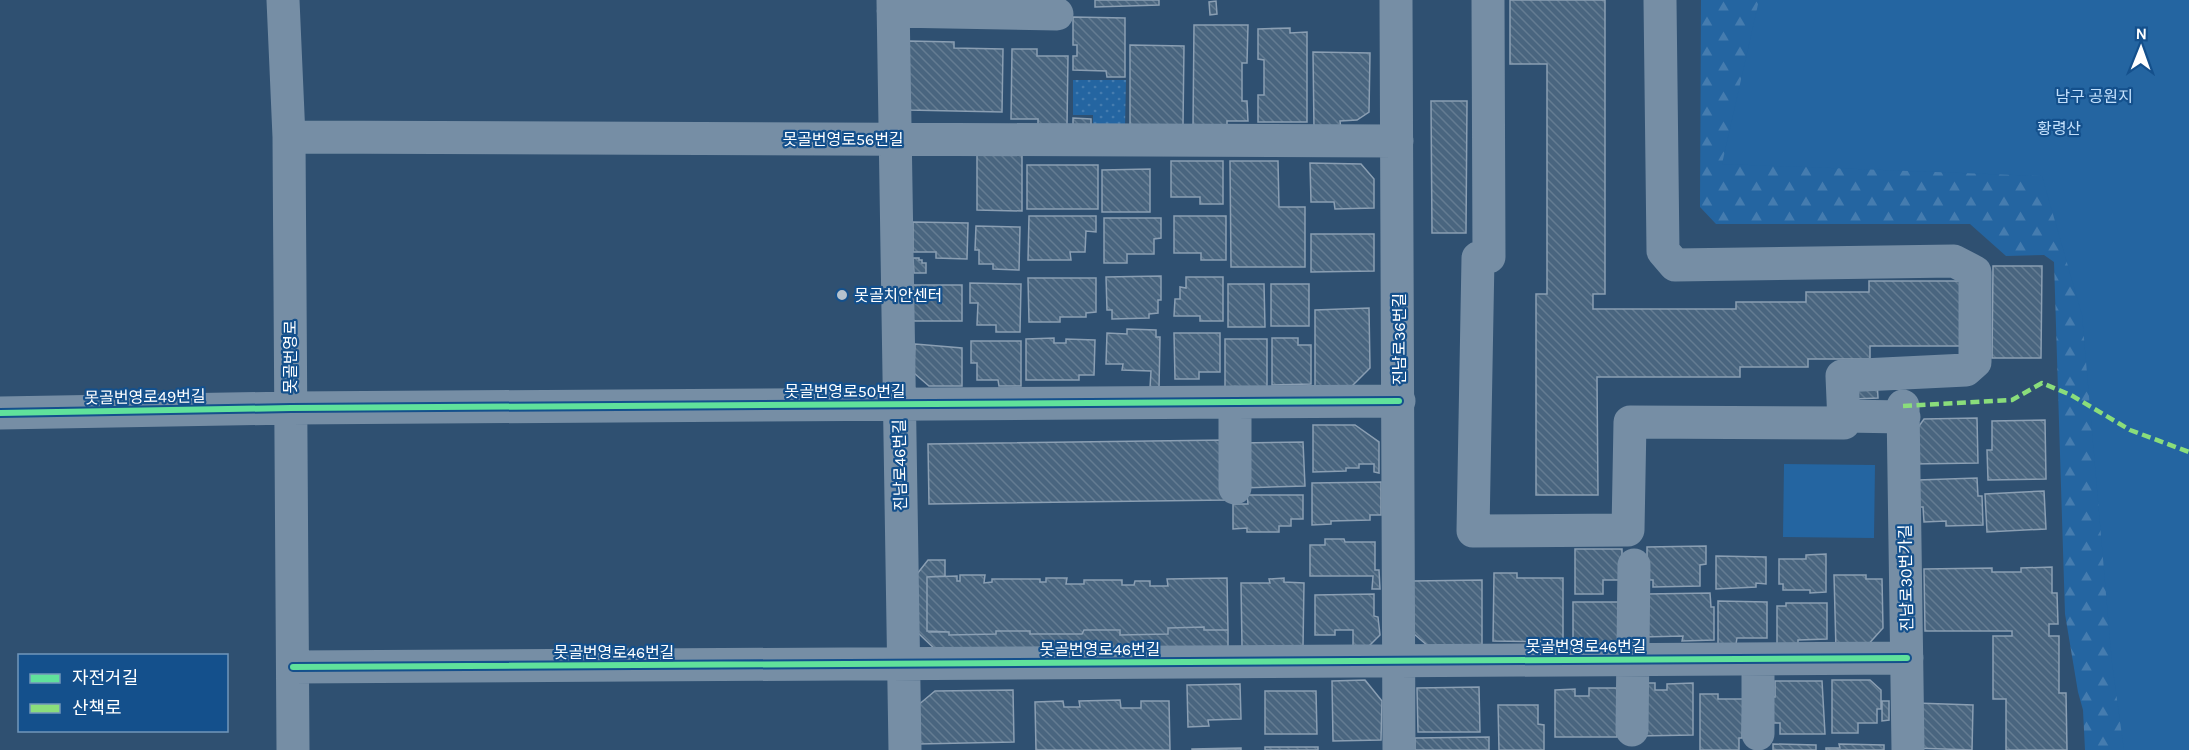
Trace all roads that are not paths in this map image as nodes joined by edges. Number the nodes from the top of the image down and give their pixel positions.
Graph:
1 (283, 0) edge
2 (1396, 0) edge
3 (1488, 0) edge
4 (1660, 0) edge
5 (893, 6) edge
6 (1057, 14) dead end
7 (289, 137) junction
8 (895, 139) junction
9 (1397, 141) junction
10 (1399, 401) junction
11 (1235, 402) junction
12 (899, 404) junction
13 (291, 408) junction
14 (0, 413) edge
15 (1844, 416) junction
16 (1235, 488) dead end
17 (1634, 565) dead end
18 (1907, 658) junction
19 (1758, 659) junction
20 (1633, 660) junction
21 (1399, 661) junction
22 (903, 664) junction
23 (293, 667) junction
24 (1632, 730) dead end
25 (1758, 734) dead end
26 (293, 750) edge
27 (905, 750) edge
28 (1400, 750) edge
29 (1908, 750) edge

1 - 7 street, 못골번영로
2 - 9 street, 진남로36번길
3 - 15 street
4 - 15 street
5 - 6 street
5 - 8 street, 진남로46번길
7 - 8 street, 못골번영로56번길
7 - 13 street, 못골번영로
8 - 9 street, 못골번영로56번길
8 - 12 street, 진남로46번길
9 - 10 street, 진남로36번길
10 - 11 street, 못골번영로50번길
10 - 21 street, 진남로36번길
11 - 12 street, 못골번영로50번길
11 - 16 street
12 - 13 street, 못골번영로50번길
12 - 22 street, 진남로46번길
13 - 14 street, 못골번영로49번길
13 - 23 street, 못골번영로
15 - 18 street, 진남로30번가길
17 - 20 street
18 - 19 street, 못골번영로46번길
18 - 29 street, 진남로30번가길
19 - 20 street, 못골번영로46번길
19 - 25 street
20 - 21 street, 못골번영로46번길
20 - 24 street
21 - 22 street, 못골번영로46번길
21 - 28 street, 진남로36번길
22 - 23 street, 못골번영로46번길
22 - 27 street, 진남로46번길
23 - 26 street, 못골번영로

